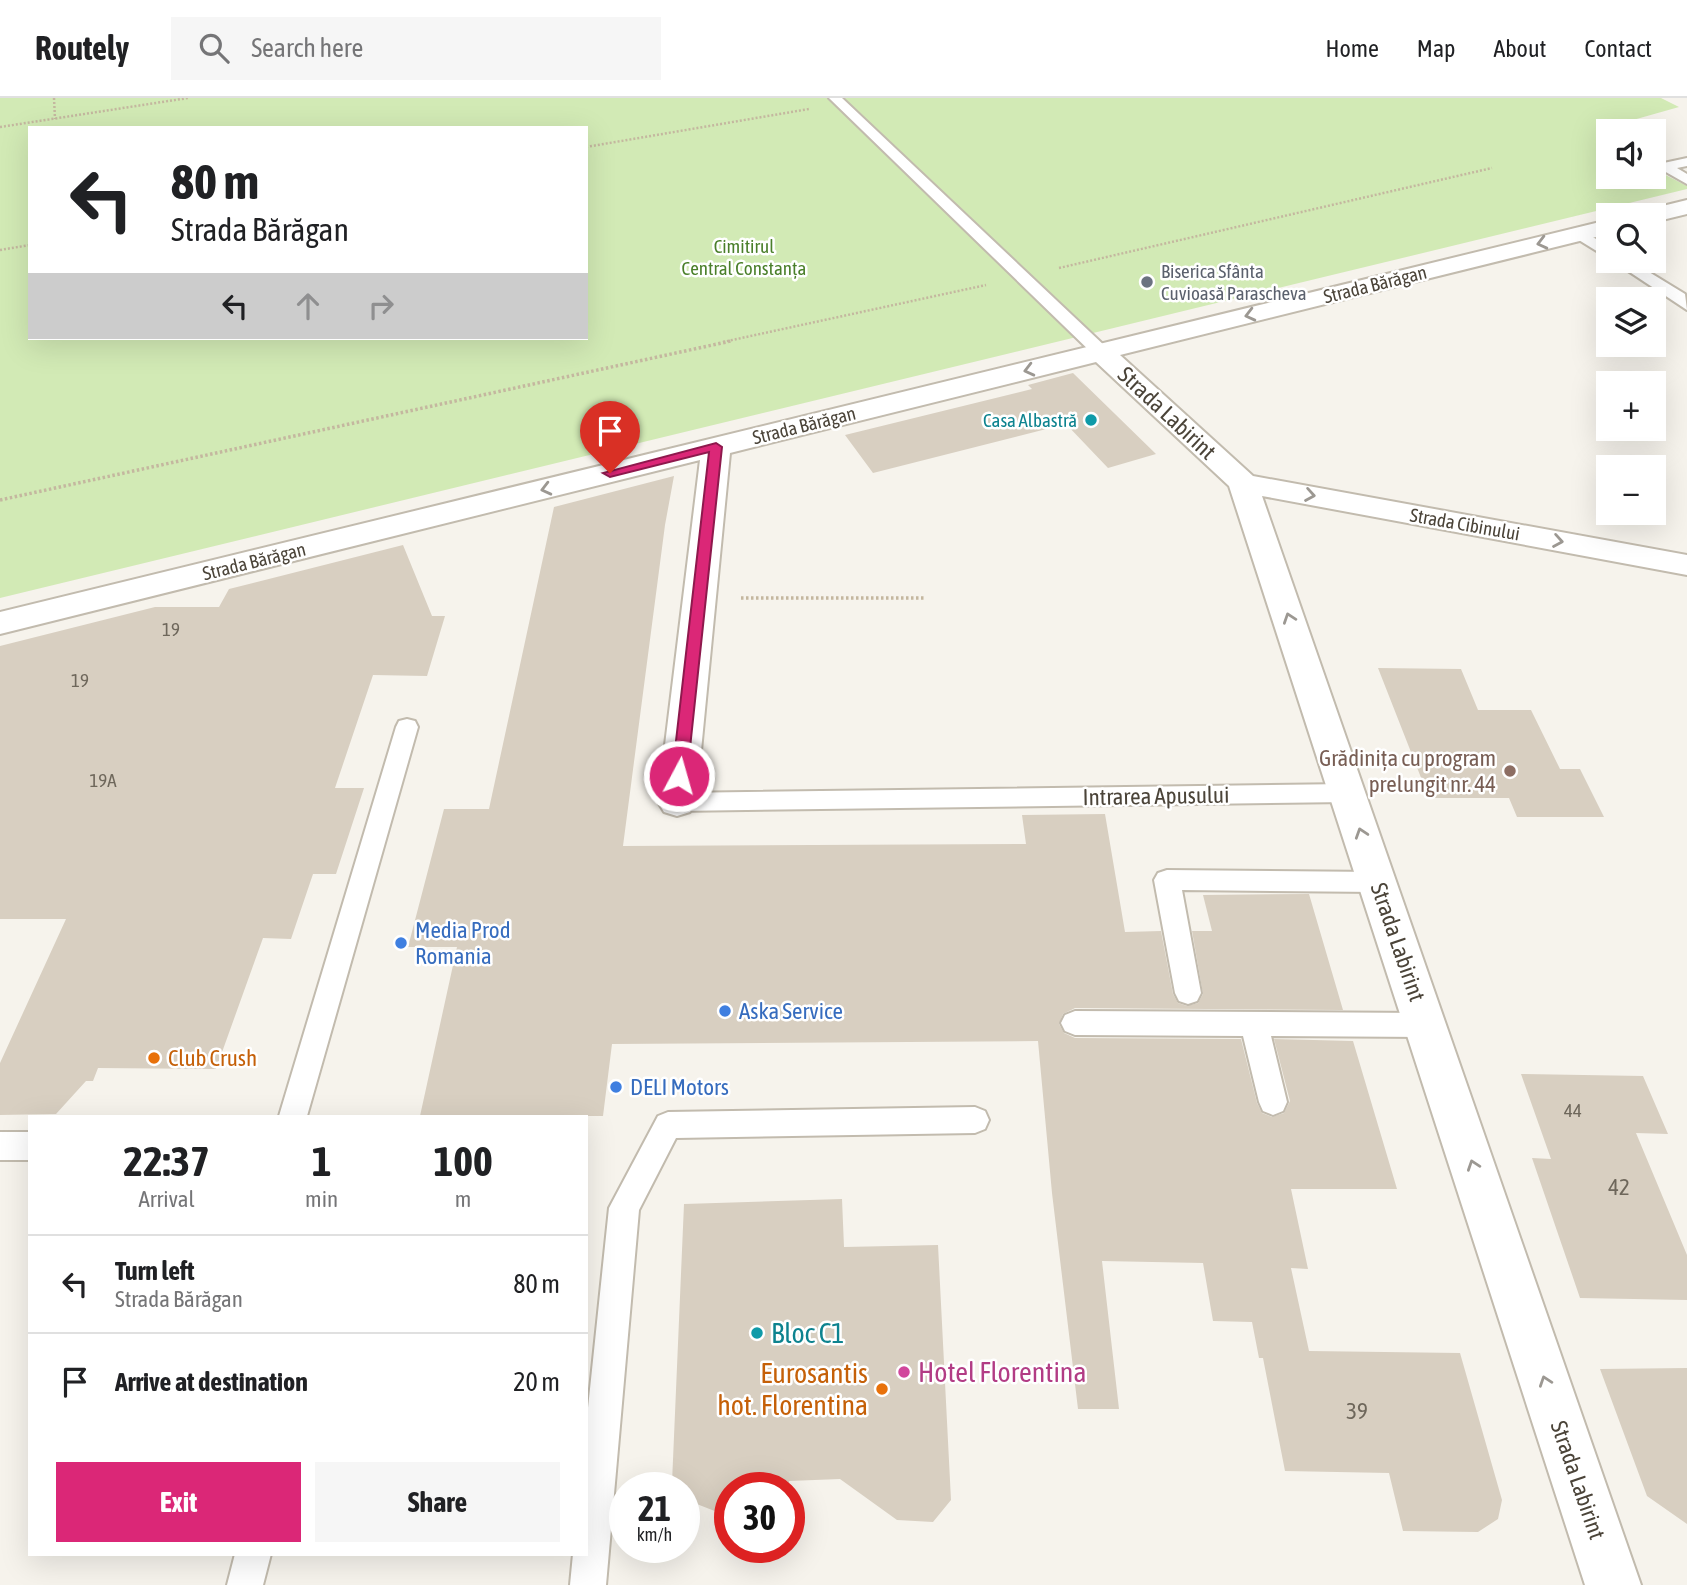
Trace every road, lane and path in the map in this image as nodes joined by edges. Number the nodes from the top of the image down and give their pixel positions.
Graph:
1 (54, 98) edge
2 (188, 98) edge
3 (838, 101) edge
4 (55, 119) junction
5 (0, 127) edge
6 (588, 148) edge
7 (1687, 162) edge
8 (1492, 169) dead end
9 (1687, 180) edge
10 (1687, 207) edge
11 (1666, 212) edge
12 (1596, 230) edge
13 (1578, 234) junction
14 (28, 245) edge
15 (1596, 245) edge
16 (0, 250) edge
17 (1643, 274) joint
18 (1023, 276) junction
19 (1687, 283) edge
20 (1687, 305) edge
21 (1101, 352) junction
22 (716, 447) junction
23 (1243, 483) junction
24 (0, 500) edge
25 (1687, 565) edge
26 (698, 598) junction
27 (926, 598) dead end
28 (0, 624) edge
29 (407, 727) dead end
30 (1348, 793) junction
31 (677, 802) joint
32 (1377, 882) junction
33 (1188, 993) dead end
34 (1075, 1023) dead end
35 (1254, 1024) junction
36 (1426, 1025) junction
37 (1273, 1102) dead end
38 (293, 1115) edge
39 (975, 1120) dead end
40 (0, 1146) edge
41 (28, 1146) edge
42 (252, 1556) edge
43 (245, 1585) edge
44 (589, 1585) edge
45 (1613, 1585) edge

1 - 4 path
2 - 4 path
3 - 6 path
3 - 18 lane
4 - 5 path
7 - 9 lane
8 - 18 path
10 - 11 street
12 - 13 street, Strada Bărăgan
13 - 15 lane
13 -> 21 street, Strada Bărăgan
14 - 16 path
17 - 19 lane
17 - 20 lane
18 - 21 lane
18 - 24 path
21 -> 22 street, Strada Bărăgan
21 - 23 street, Strada Labirint
22 - 26 street
22 -> 28 street, Strada Bărăgan
23 -> 25 street, Strada Cibinului
30 -> 23 street, Strada Labirint
26 - 27 path
26 - 31 street
29 - 38 lane
30 - 31 lane, Intrarea Apusului
32 -> 30 street, Strada Labirint
32 - 33 lane
32 - 36 street, Strada Labirint
34 - 35 lane
35 - 36 lane
35 - 37 lane
45 -> 36 street, Strada Labirint
39 - 44 lane
40 - 41 lane
42 - 43 lane

